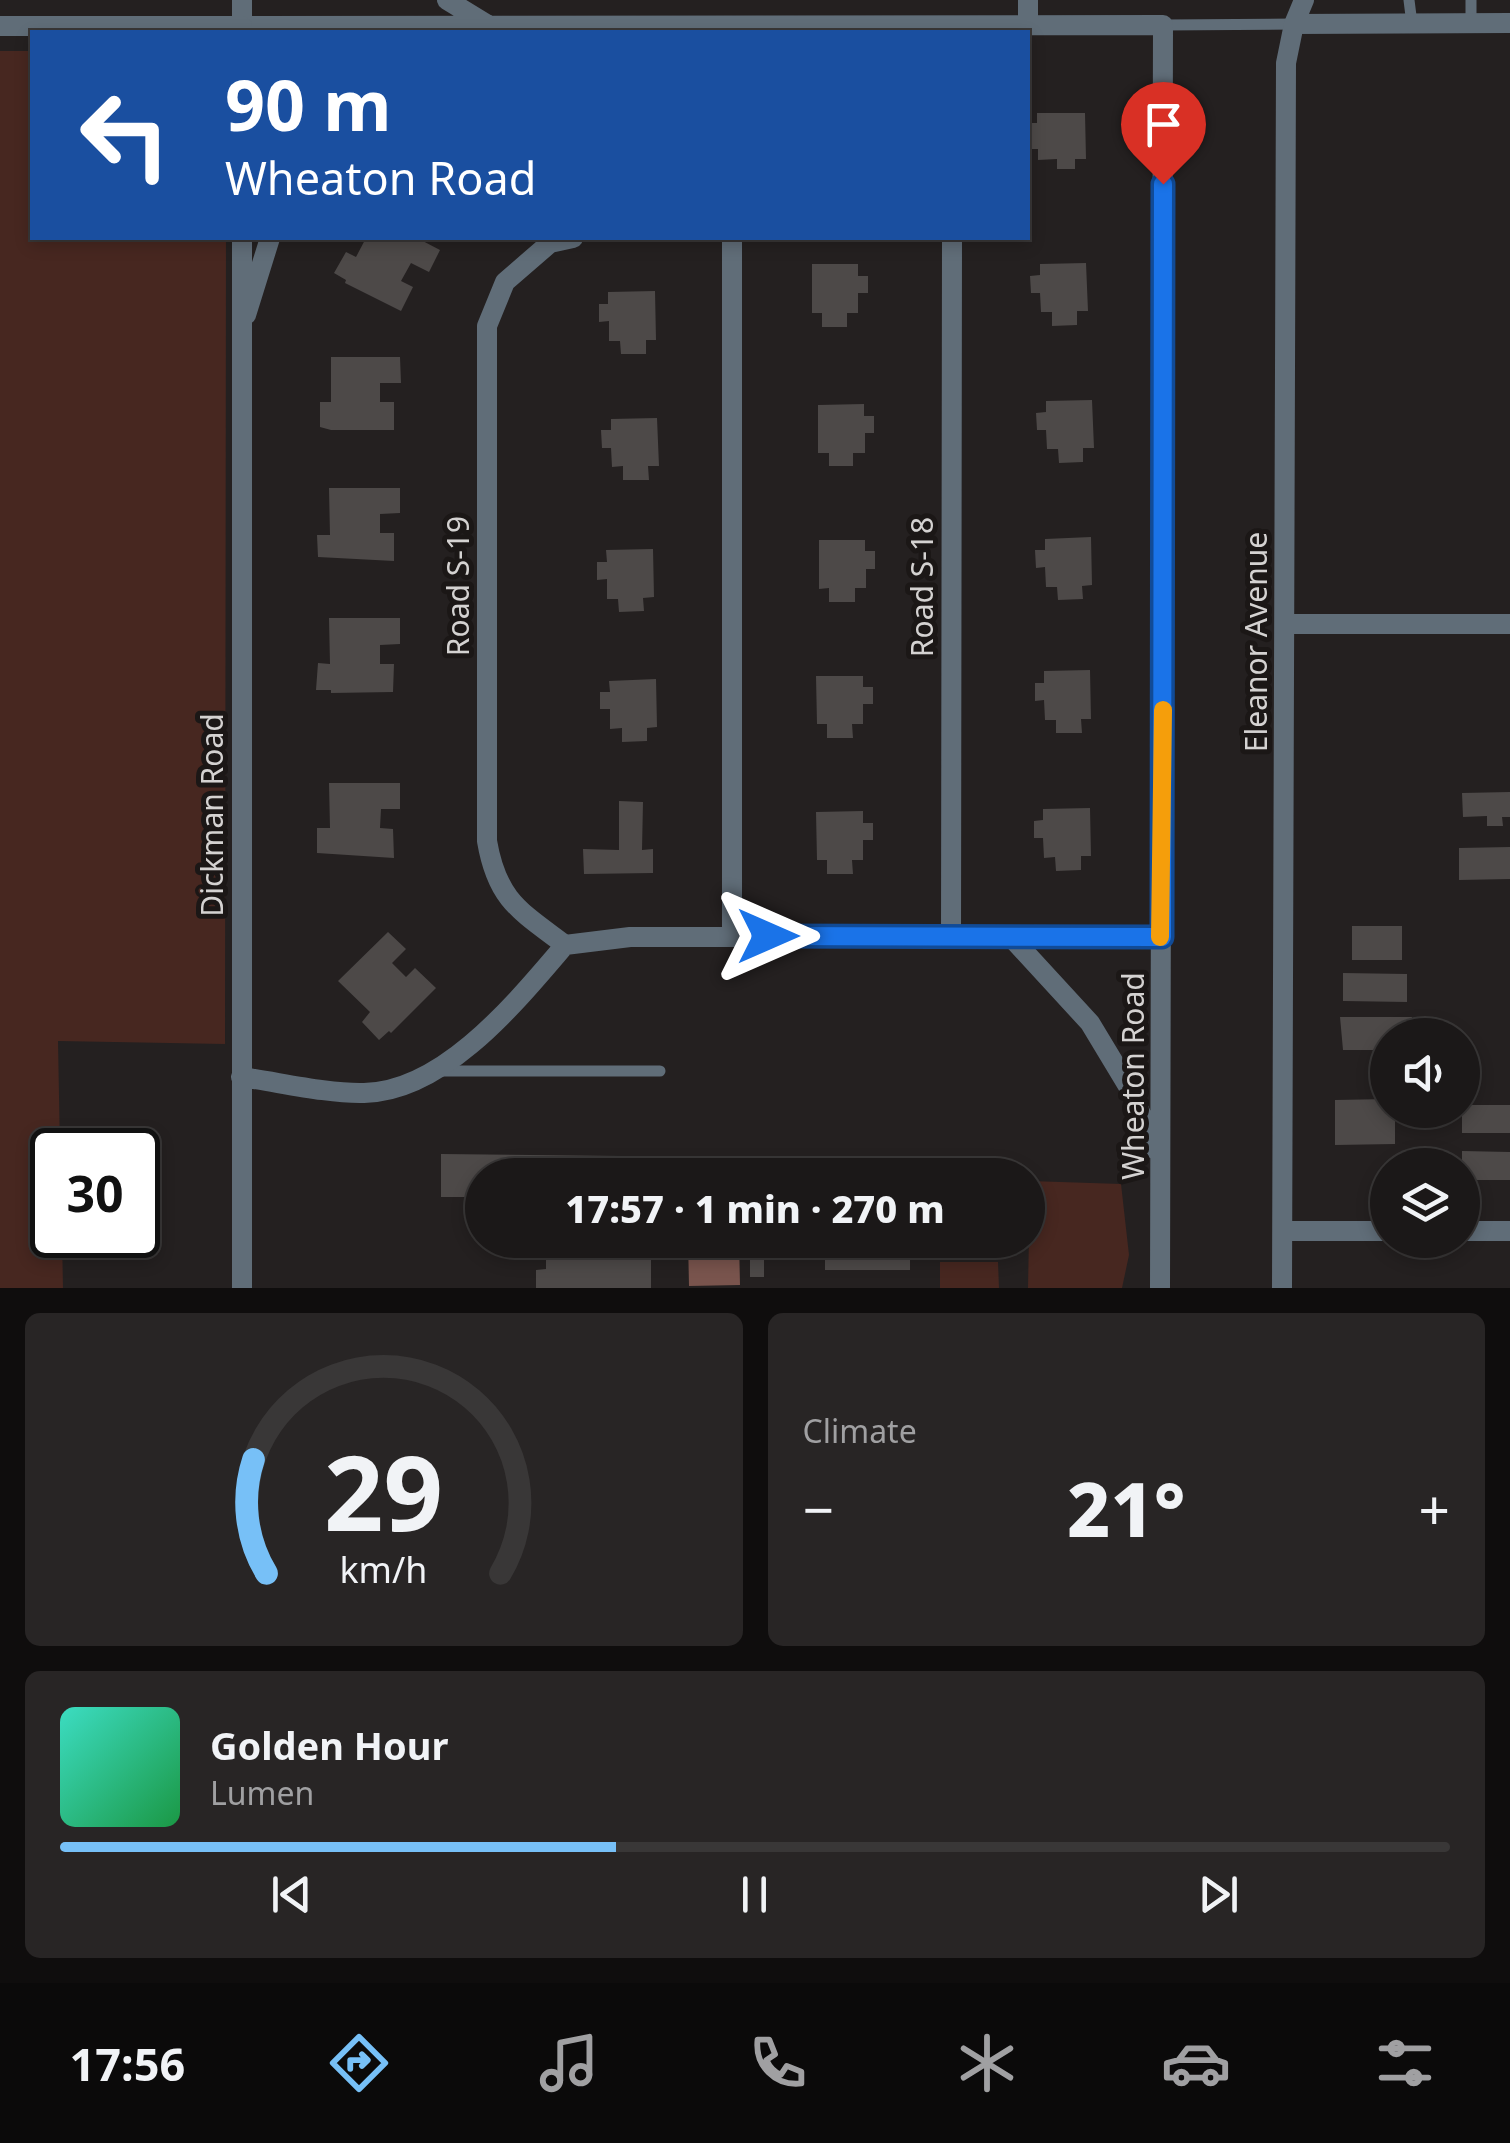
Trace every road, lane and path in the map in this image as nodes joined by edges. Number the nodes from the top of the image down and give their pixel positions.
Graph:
1 (242, 0) edge
2 (448, 0) edge
3 (1028, 0) edge
4 (1304, 0) edge
5 (1409, 0) edge
6 (1471, 0) edge
7 (1471, 23) junction
8 (1510, 23) edge
9 (1294, 24) junction
10 (1412, 24) junction
11 (1164, 25) junction
12 (0, 26) edge
13 (1028, 26) junction
14 (732, 28) edge
15 (242, 29) edge
16 (952, 29) edge
17 (487, 30) edge
18 (242, 240) edge
19 (269, 240) edge
20 (565, 240) edge
21 (732, 240) edge
22 (952, 240) edge
23 (242, 342) junction
24 (1285, 624) junction
25 (1510, 624) edge
26 (732, 936) junction
27 (951, 936) junction
28 (1010, 936) junction
29 (1162, 937) junction
30 (565, 945) junction
31 (433, 1071) junction
32 (660, 1071) dead end
33 (241, 1076) junction
34 (1162, 1160) junction
35 (1283, 1231) junction
36 (1370, 1231) edge
37 (1480, 1231) edge
38 (1510, 1231) edge
39 (242, 1288) edge
40 (1160, 1288) edge
41 (1282, 1288) edge

1 - 15 street
2 - 17 street
3 - 13 street
4 - 9 street, Eleanor Avenue
5 - 10 lane
6 - 7 lane
7 - 8 street
7 - 10 street
9 - 10 street
9 - 11 lane
9 - 24 street, Eleanor Avenue
11 - 13 street
11 - 29 street, Wheaton Road
12 - 15 street
13 - 16 street
14 - 16 street
14 - 17 street
15 - 17 street
18 - 23 street, Dickman Road
19 - 23 street, Dickman Road
20 - 30 street, Road S-19
21 - 26 street
22 - 27 street, Road S-18
23 - 33 street, Dickman Road
24 - 25 street
24 - 35 street, Eleanor Avenue
26 - 27 street
26 - 30 street
27 - 28 street
28 - 29 street
28 - 34 street
29 - 34 street, Wheaton Road
30 - 31 street
31 - 32 lane
31 - 33 street
33 - 39 street, Dickman Road
34 - 40 street, Wheaton Road
35 - 36 street
35 - 41 street, Eleanor Avenue
37 - 38 street

